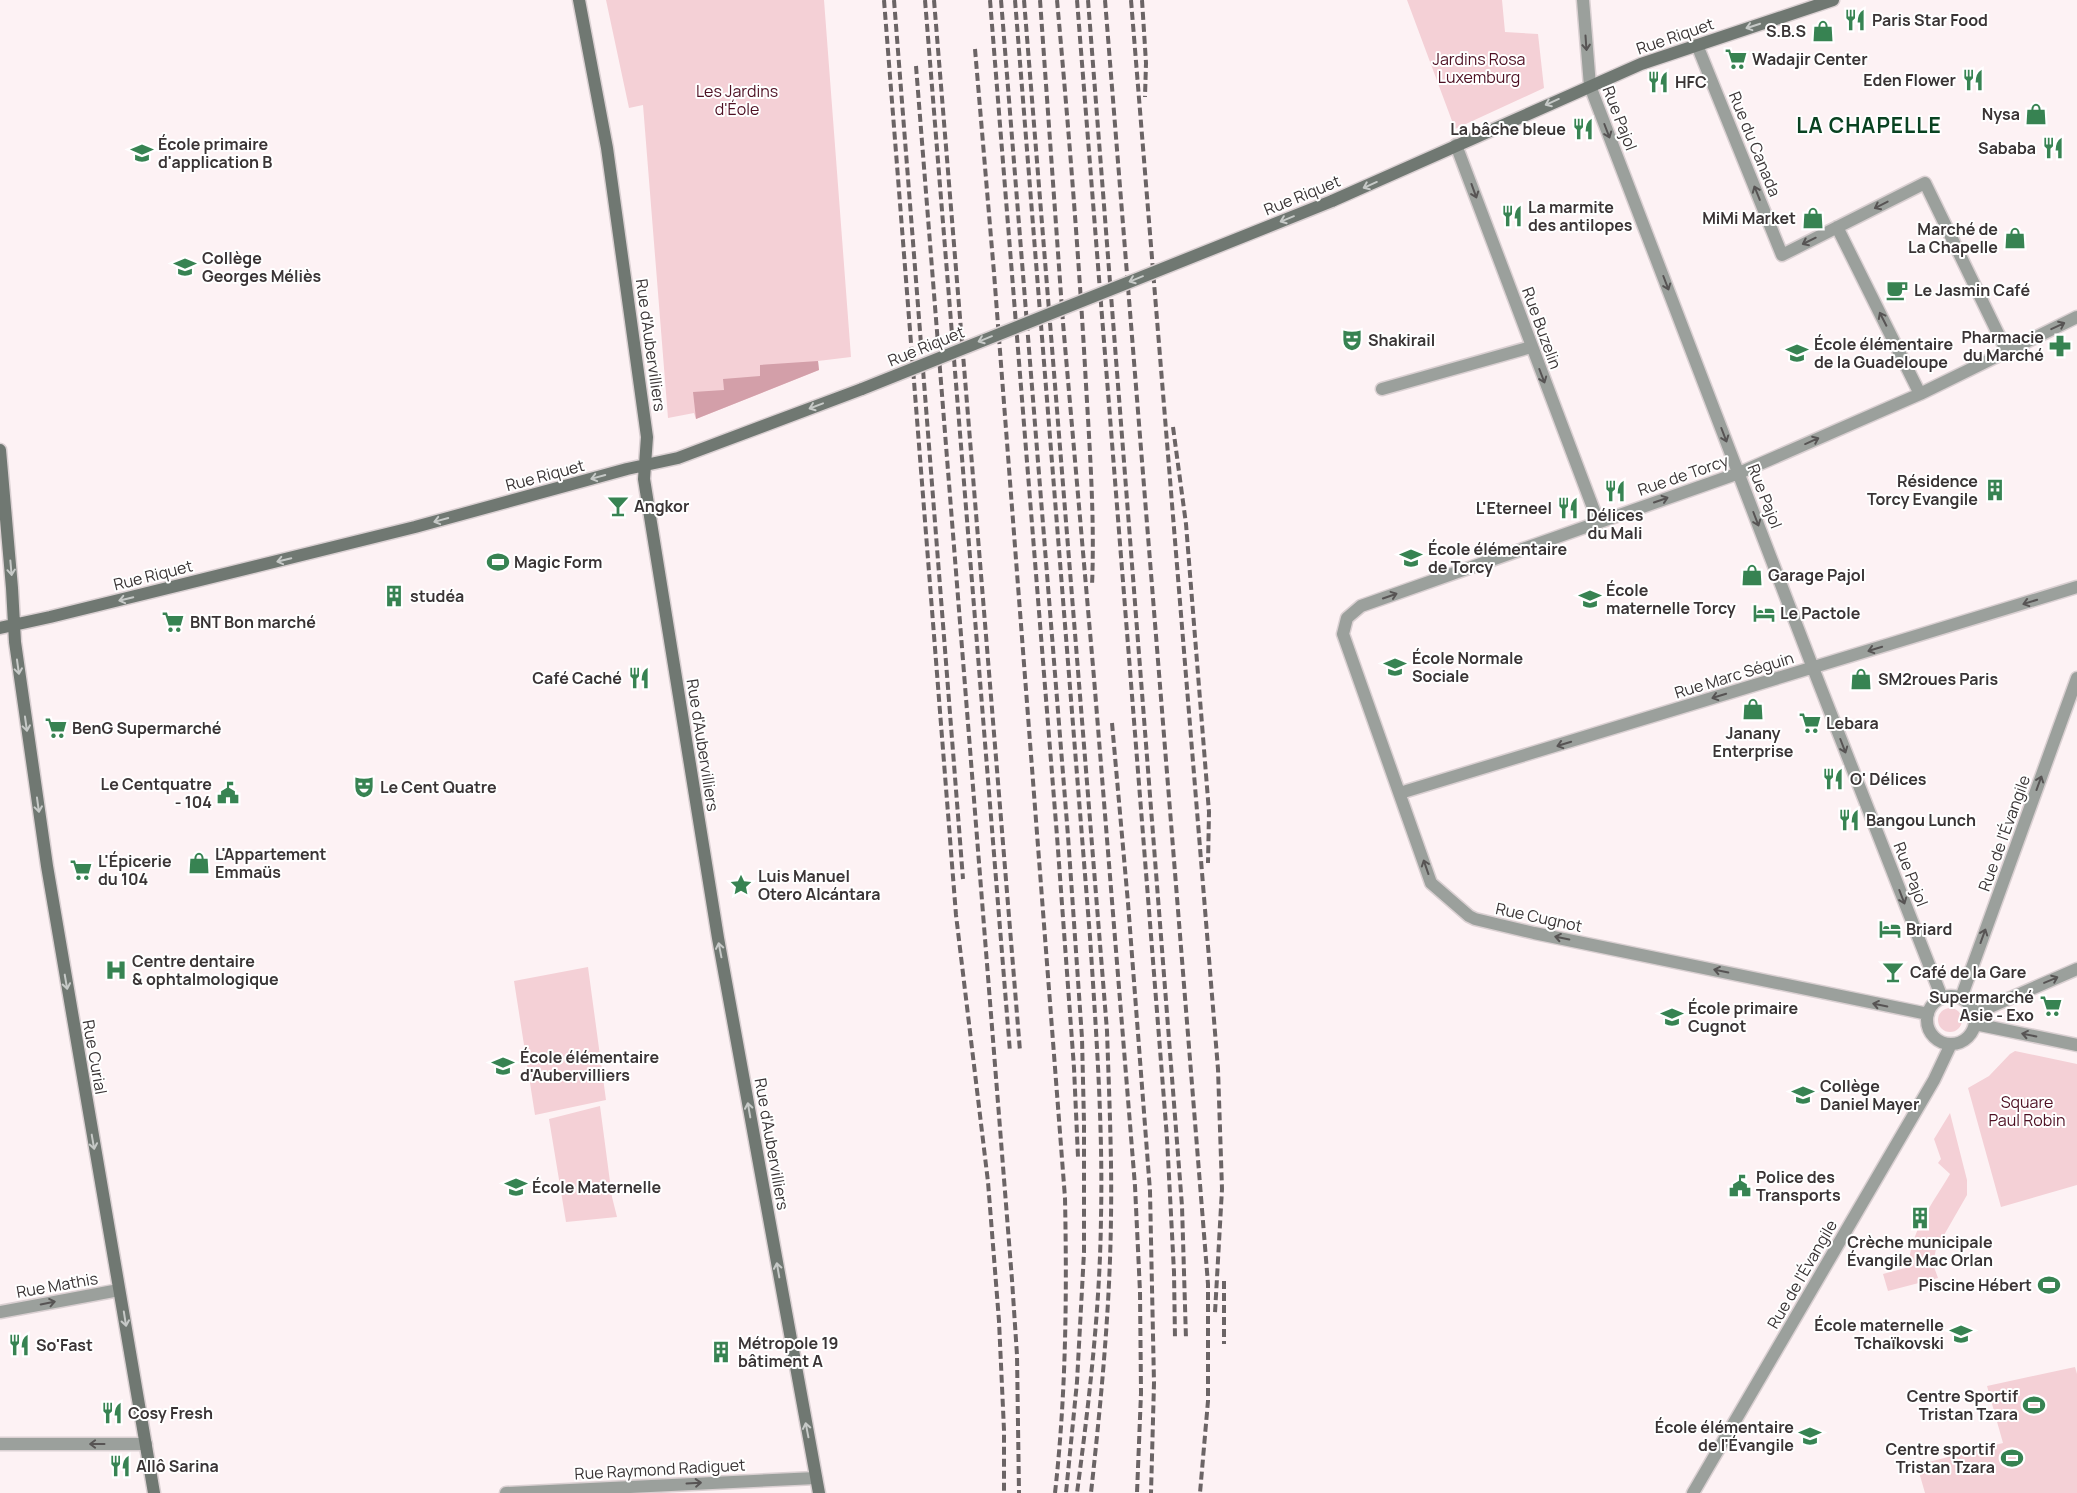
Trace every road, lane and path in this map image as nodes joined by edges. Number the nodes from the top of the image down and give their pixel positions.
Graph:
1 (579, 0) edge
2 (1583, 0) edge
3 (1833, 0) edge
4 (1697, 45) junction
5 (1590, 86) junction
6 (1456, 145) junction
7 (1837, 227) junction
8 (2077, 317) edge
9 (1531, 347) junction
10 (2006, 350) junction
11 (1382, 389) dead end
12 (1920, 394) junction
13 (0, 450) edge
14 (645, 466) junction
15 (1738, 473) junction
16 (1598, 521) junction
17 (2077, 587) edge
18 (1347, 618) joint
19 (14, 626) junction
20 (0, 628) edge
21 (1812, 668) junction
22 (2077, 678) edge
23 (1400, 793) junction
24 (2077, 969) edge
25 (1942, 998) junction
26 (1961, 998) junction
27 (1928, 1014) junction
28 (1975, 1019) junction
29 (1951, 1044) junction
30 (2077, 1045) edge
31 (119, 1290) junction
32 (0, 1312) edge
33 (0, 1444) edge
34 (146, 1444) junction
35 (816, 1478) junction
36 (154, 1493) edge
37 (506, 1493) edge
38 (819, 1493) edge
39 (1693, 1493) edge

1 - 14 street, Rue d'Aubervilliers
2 -> 5 street, Rue Pajol
3 -> 4 street, Rue Riquet
4 - 5 street, Rue Riquet
7 -> 4 street, Rue du Canada
5 -> 6 street, Rue Riquet
5 -> 15 street, Rue Pajol
6 -> 9 street, Rue Buzelin
6 -> 14 street, Rue Riquet, bridge
10 -> 7 street
12 -> 7 street
10 -> 8 street, Rue de Torcy
9 - 11 street
9 -> 16 street, Rue Buzelin
10 - 12 street, Rue de Torcy
15 -> 12 street, Rue de Torcy
13 -> 19 street, Rue Curial
14 -> 19 street, Rue Riquet
35 -> 14 street, Rue d'Aubervilliers
16 -> 15 street, Rue de Torcy
15 -> 21 street, Rue Pajol
18 -> 16 street, Rue de Torcy
17 -> 21 street, Rue Marc Séguin
18 - 23 street, Rue Cugnot
19 - 20 street, Rue Riquet
19 -> 31 street, Rue Curial
21 -> 23 street, Rue Marc Séguin
21 -> 25 street, Rue Pajol
26 -> 22 street, Rue de l'Évangile
27 -> 23 street, Rue Cugnot
28 -> 24 street
25 - 26 street
25 - 27 street
26 - 28 street
27 - 29 street
28 - 29 street
30 -> 28 street
29 - 39 street, Rue de l'Évangile
32 -> 31 street, Rue Mathis
31 -> 34 street, Rue Curial
34 -> 33 street
34 - 36 street, Rue Curial
37 -> 35 street, Rue Raymond Radiguet
35 - 38 street, Rue d'Aubervilliers

